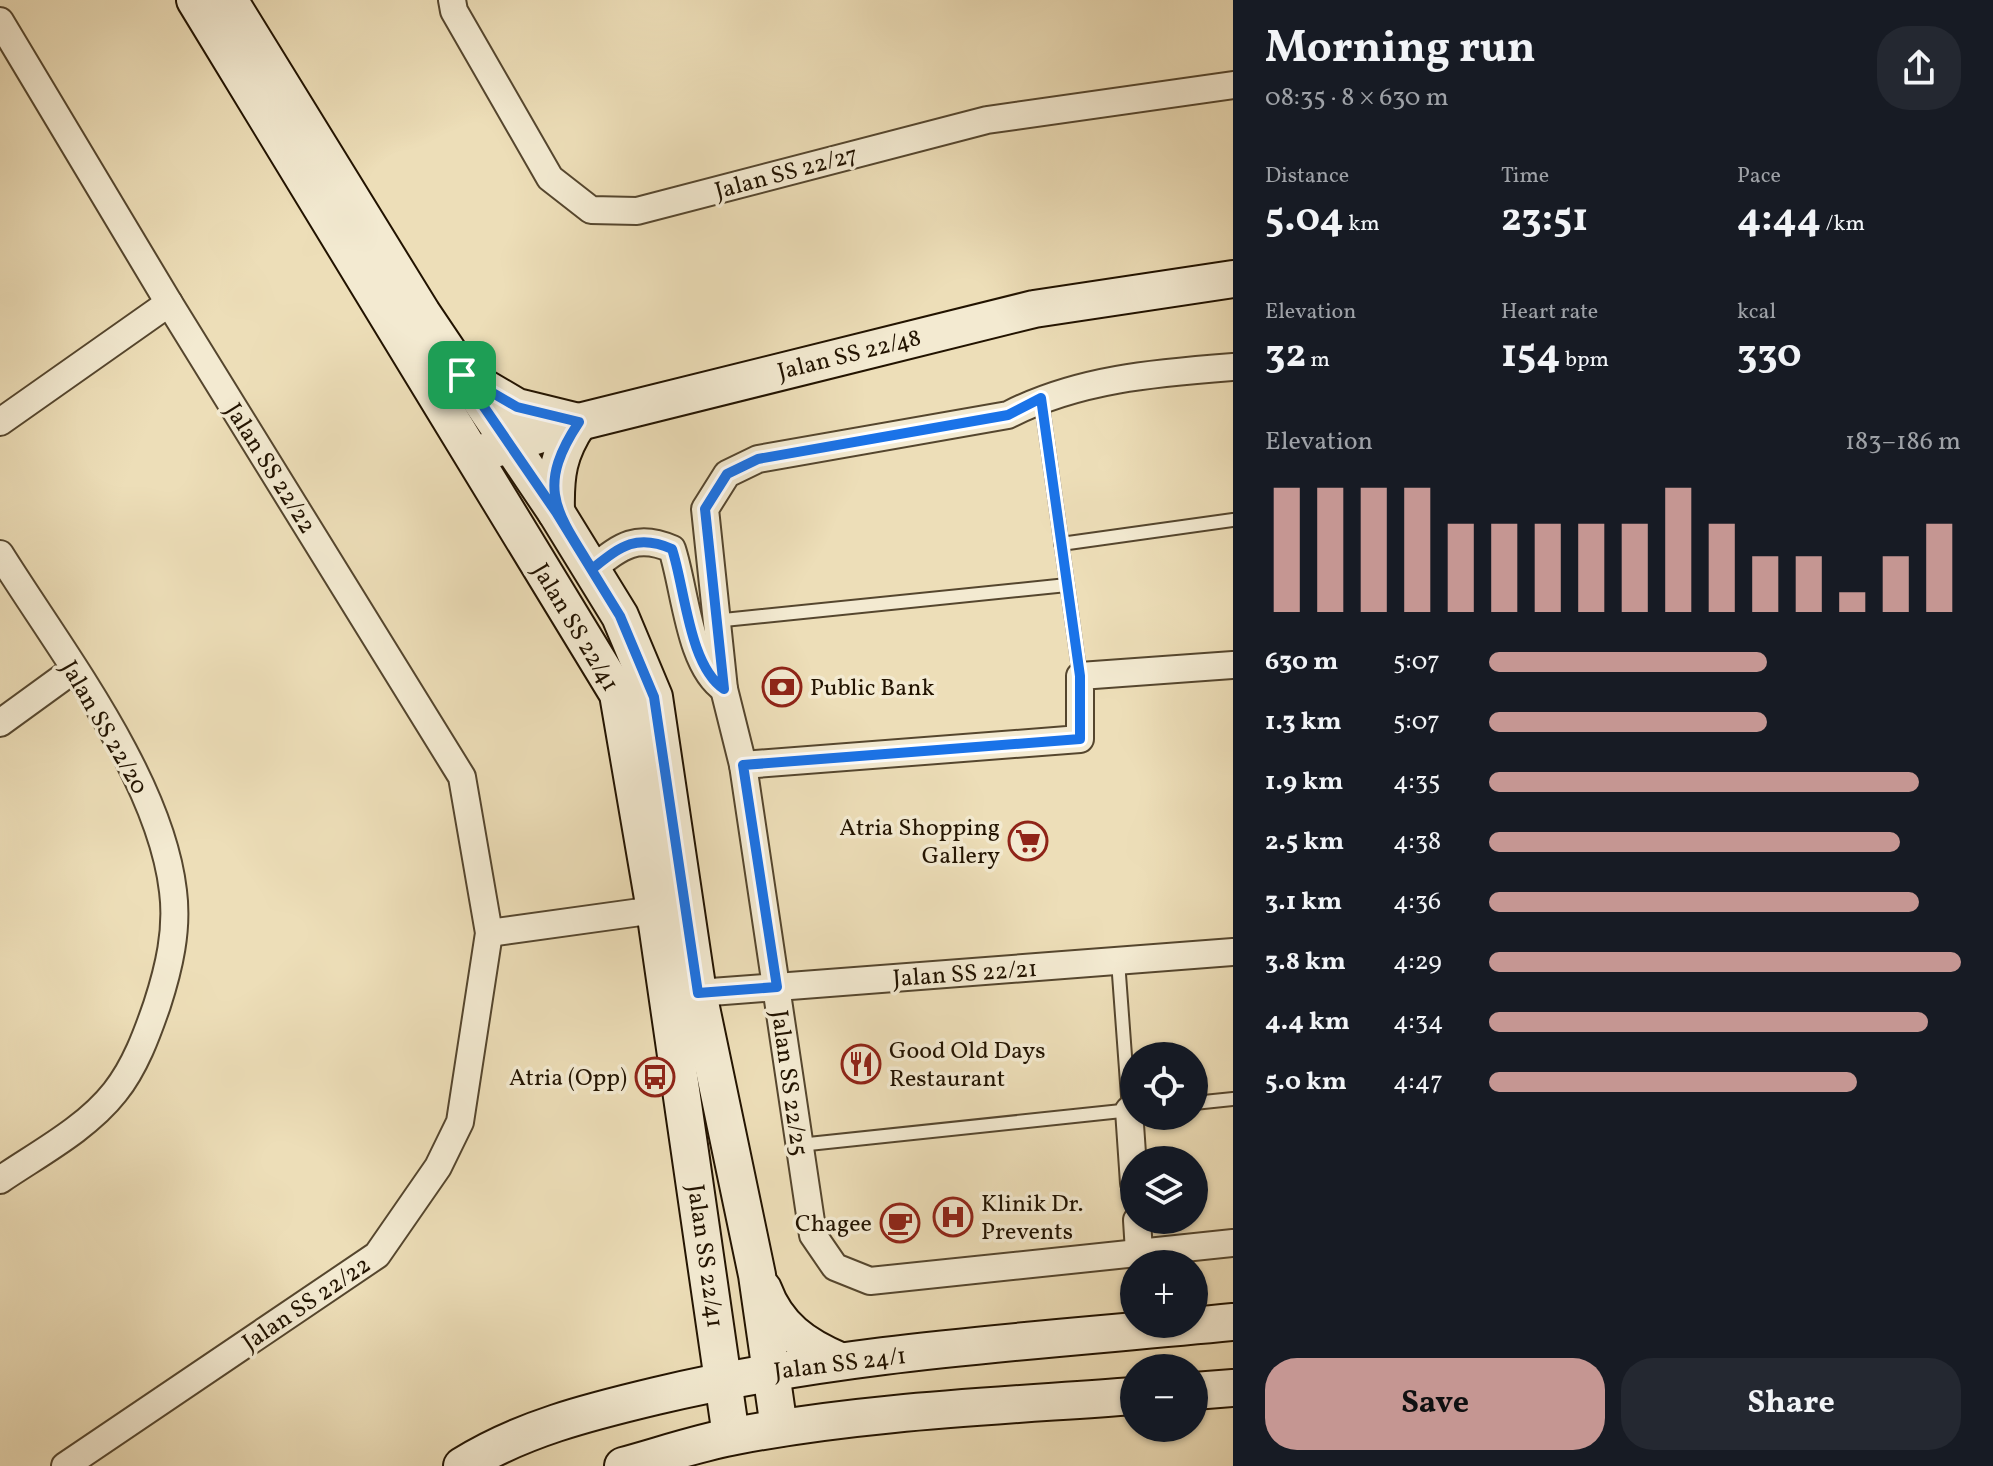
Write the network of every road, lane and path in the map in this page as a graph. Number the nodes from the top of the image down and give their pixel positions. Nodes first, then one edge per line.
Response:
1 (195, 0) edge
2 (229, 0) edge
3 (452, 0) edge
4 (0, 21) edge
5 (1233, 85) edge
6 (1233, 279) edge
7 (169, 303) junction
8 (1233, 367) edge
9 (462, 375) junction
10 (1041, 398) junction
11 (0, 422) edge
12 (579, 422) junction
13 (509, 444) junction
14 (471, 456) junction
15 (556, 512) junction
16 (1233, 520) edge
17 (1061, 544) junction
18 (0, 554) edge
19 (592, 569) junction
20 (1067, 585) junction
21 (714, 621) junction
22 (1233, 665) edge
23 (73, 670) junction
24 (1080, 676) junction
25 (724, 689) junction
26 (0, 723) edge
27 (743, 765) junction
28 (655, 910) junction
29 (489, 933) junction
30 (1233, 952) edge
31 (1118, 961) junction
32 (777, 987) junction
33 (698, 993) junction
34 (1125, 1042) edge
35 (1233, 1099) edge
36 (1208, 1102) edge
37 (1120, 1111) edge
38 (798, 1145) junction
39 (0, 1180) edge
40 (1233, 1243) edge
41 (1160, 1250) edge
42 (1120, 1254) edge
43 (757, 1275) junction
44 (1233, 1322) edge
45 (840, 1361) junction
46 (769, 1370) junction
47 (724, 1381) junction
48 (1233, 1388) edge
49 (1208, 1390) edge
50 (1120, 1397) edge
51 (779, 1428) junction
52 (731, 1436) junction
53 (65, 1466) edge
54 (462, 1466) edge
55 (623, 1466) edge

1 - 14 street, Jalan SS 22/41
2 - 9 street, Jalan SS 22/41
3 - 5 street, Jalan SS 22/27
4 - 7 street, Jalan SS 22/22
6 - 12 street, Jalan SS 22/48
7 - 11 street
7 - 29 street, Jalan SS 22/22
8 - 10 street, Jalan SS 22/25
9 - 12 street
9 - 13 street, Jalan SS 22/41
10 - 17 lane
10 - 21 street, Jalan SS 22/25
12 - 13 street, Jalan SS 22/48
12 - 15 street
13 - 14 street, Jalan SS 22/48
13 - 15 street, Jalan SS 22/41
14 - 28 street, Jalan SS 22/41
15 - 19 street, Jalan SS 22/41
16 - 17 lane
17 - 20 lane
18 - 23 street, Jalan SS 22/20
19 - 25 street
19 - 33 street, Jalan SS 22/41
20 - 21 lane
20 - 24 lane
21 - 25 street, Jalan SS 22/25
22 - 24 street
23 - 26 street
23 - 39 street, Jalan SS 22/20
24 - 27 street
25 - 27 street, Jalan SS 22/25
27 - 32 street, Jalan SS 22/25
28 - 29 street
28 - 47 street, Jalan SS 22/41
29 - 53 street, Jalan SS 22/22
30 - 31 street, Jalan SS 22/21
31 - 32 street, Jalan SS 22/21
31 - 34 lane
32 - 33 street, Jalan SS 22/21
32 - 38 street, Jalan SS 22/25
33 - 43 street, Jalan SS 22/41
35 - 36 lane
37 - 38 lane
38 - 42 street, Jalan SS 22/25
40 - 41 street
43 - 45 street
43 - 46 street, Jalan SS 22/41
44 - 45 street, Jalan SS 24/1
45 - 46 street, Jalan SS 24/1
46 - 47 street, Jalan SS 24/1
46 - 51 street, Jalan SS 22/41
47 - 52 street, Jalan SS 22/41
47 - 54 street, Jalan SS 24/1
48 - 49 street
50 - 51 street
51 - 52 street
52 - 55 street

